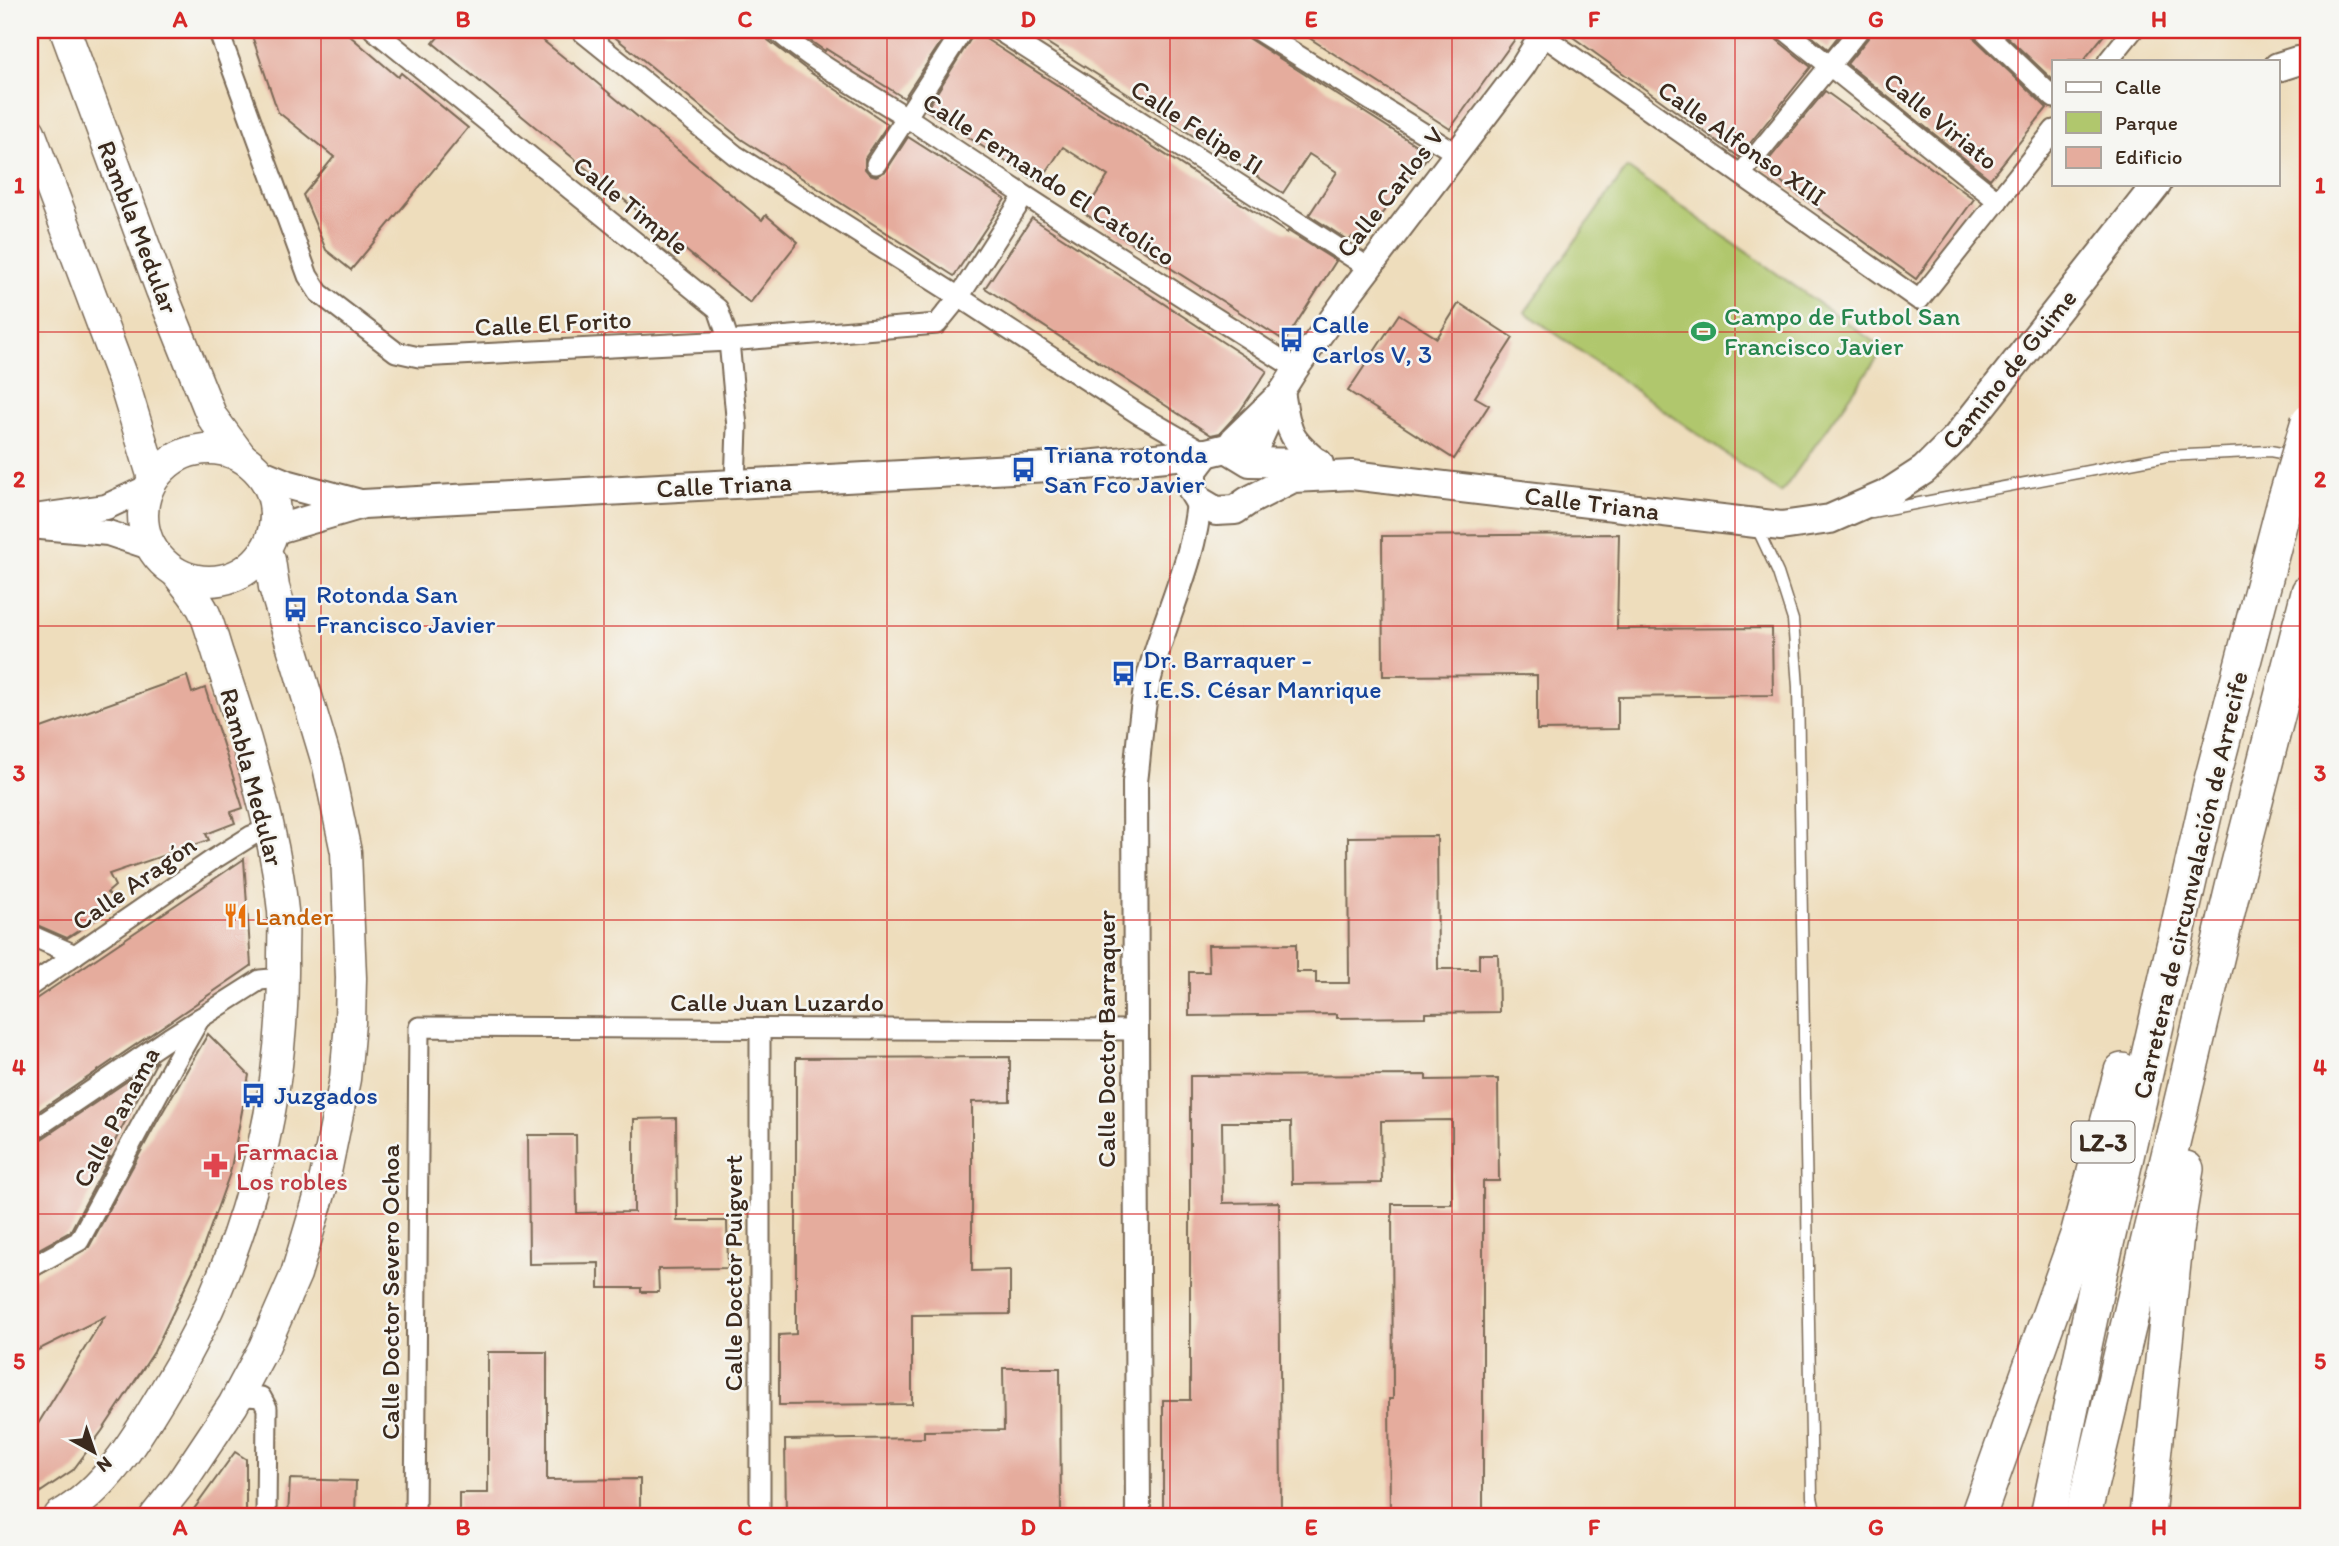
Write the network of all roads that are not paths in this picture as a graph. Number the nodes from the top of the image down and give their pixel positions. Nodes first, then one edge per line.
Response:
1 (65, 30) edge
2 (218, 30) edge
3 (374, 30) edge
4 (580, 30) edge
5 (776, 30) edge
6 (963, 30) edge
7 (998, 30) edge
8 (1257, 30) edge
9 (1784, 30) edge
10 (1859, 30) edge
11 (1983, 30) edge
12 (2133, 30) edge
13 (1541, 31) edge
14 (2109, 60) edge
15 (2309, 61) edge
16 (1830, 65) junction
17 (2280, 66) edge
18 (2052, 96) edge
19 (906, 117) junction
20 (30, 132) edge
21 (2052, 133) edge
22 (1457, 154) junction
23 (876, 164) dead end
24 (1741, 174) junction
25 (2155, 186) edge
26 (1024, 197) junction
27 (1998, 201) junction
28 (1368, 268) junction
29 (959, 297) junction
30 (729, 341) junction
31 (1296, 369) junction
32 (1282, 391) junction
33 (2309, 421) edge
34 (1228, 455) junction
35 (2309, 459) edge
36 (1321, 464) junction
37 (252, 465) junction
38 (1086, 465) junction
39 (1352, 475) junction
40 (150, 483) junction
41 (735, 484) junction
42 (1196, 496) junction
43 (363, 504) junction
44 (1241, 505) junction
45 (30, 518) edge
46 (1830, 519) junction
47 (1754, 523) junction
48 (30, 526) edge
49 (269, 541) junction
50 (150, 547) junction
51 (1186, 568) junction
52 (178, 575) junction
53 (2309, 592) edge
54 (2211, 784) junction
55 (271, 828) junction
56 (2235, 879) junction
57 (30, 935) edge
58 (75, 956) junction
59 (284, 981) junction
60 (30, 986) edge
61 (201, 1018) junction
62 (419, 1027) joint
63 (760, 1029) junction
64 (1135, 1030) junction
65 (30, 1132) edge
66 (30, 1268) edge
67 (233, 1405) junction
68 (59, 1516) edge
69 (155, 1516) edge
70 (266, 1516) edge
71 (415, 1516) edge
72 (760, 1516) edge
73 (1138, 1516) edge
74 (1816, 1516) edge
75 (1978, 1516) edge
76 (2048, 1516) edge
77 (2082, 1516) edge
78 (2147, 1516) edge

1 - 37 main road, Rambla Medular
2 - 30 street, Calle El Forito
3 - 30 street, Calle Timple
4 - 29 street
5 - 19 street, Calle Fernando El Catolico
6 - 19 street
7 - 28 street, Calle Felipe II
8 - 22 street
9 - 16 street, Calle Viriato
10 - 16 street
11 - 18 street
12 - 14 street
13 - 22 street, Calle Carlos V
13 - 24 street, Calle Alfonso XIII
15 - 17 main road
16 - 24 street
16 - 27 street, Calle Viriato
19 - 23 street
19 - 26 street, Calle Fernando El Catolico
20 - 40 main road
21 - 27 street
22 - 28 street, Calle Carlos V
24 - 27 street, Calle Alfonso XIII
25 - 46 main road, Camino de Guime
26 - 29 street, Calle El Forito
26 - 31 street, Calle Fernando El Catolico
28 - 31 street, Calle Carlos V
29 - 30 street, Calle El Forito
29 - 34 street
30 - 41 street, Calle Timple
31 - 32 street, Calle Carlos V
32 - 34 street, Calle Carlos V
32 - 36 street
33 - 54 highway, Carretera de circunvalación de Arrecife / LZ-3, bridge
34 - 36 main road, Calle Triana
34 - 38 main road, Calle Triana
34 - 42 main road
34 - 44 main road
35 - 46 lane
36 - 39 main road, Calle Triana
37 - 40 main road
37 - 43 main road, Calle Triana
37 - 49 main road
38 - 41 main road, Calle Triana
38 - 42 main road, Calle Triana
39 - 44 main road
39 - 47 main road, Calle Triana
40 - 45 street
40 - 50 main road
41 - 43 main road, Calle Triana
42 - 44 main road
42 - 51 street, Calle Doctor Barraquer
43 - 49 main road, Calle Triana
44 - 51 street, Calle Doctor Barraquer
46 - 47 main road, Calle Triana
47 - 74 lane
48 - 50 street
49 - 52 main road
49 - 67 main road
50 - 52 main road
51 - 64 street, Calle Doctor Barraquer
52 - 55 main road, Rambla Medular
53 - 56 highway, Carretera de circunvalación de Arrecife / LZ-3
54 - 75 highway, LZ-3
54 - 76 highway, Carretera de circunvalación de Arrecife / LZ-3
55 - 58 street, Calle Aragón
55 - 59 main road, Rambla Medular
56 - 77 highway, Carretera de circunvalación de Arrecife / LZ-3
56 - 78 highway, LZ-3
57 - 58 street
58 - 60 street, Calle Aragón
59 - 61 street
59 - 68 main road, Rambla Medular
61 - 65 street
61 - 66 street, Calle Panama
62 - 63 street, Calle Juan Luzardo
62 - 71 street, Calle Doctor Severo Ochoa
63 - 64 street, Calle Juan Luzardo
63 - 72 street, Calle Doctor Puigvert
64 - 73 street, Calle Doctor Barraquer
67 - 69 main road
67 - 70 street

